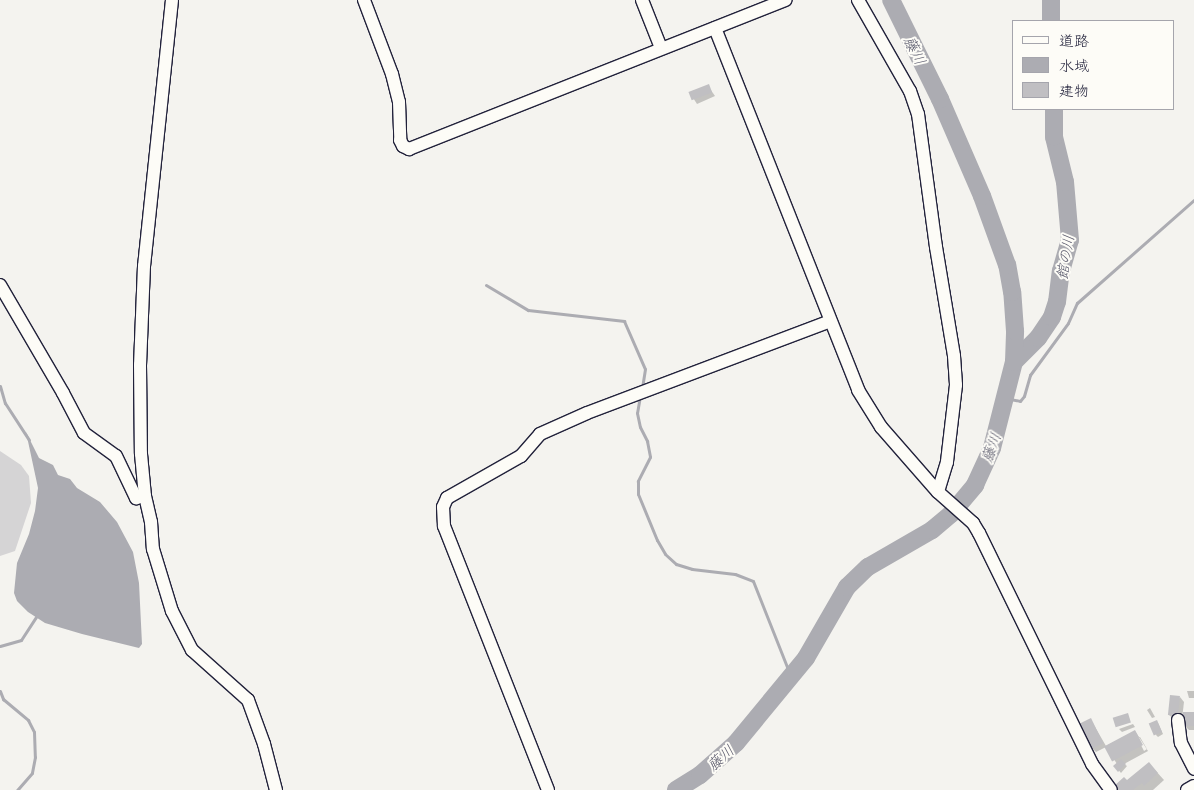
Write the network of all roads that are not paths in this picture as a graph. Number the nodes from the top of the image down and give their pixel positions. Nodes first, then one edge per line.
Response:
1 (172, 0) edge
2 (364, 0) edge
3 (642, 0) edge
4 (786, 0) edge
5 (858, 0) edge
6 (715, 28) junction
7 (661, 48) junction
8 (0, 285) edge
9 (830, 321) junction
10 (145, 496) junction
11 (943, 496) junction
12 (1178, 720) dead end
13 (1194, 769) edge
14 (1194, 786) edge
15 (276, 790) edge
16 (548, 790) edge
17 (1111, 790) edge
18 (1187, 790) edge

1 - 10 street
2 - 7 street
3 - 7 street
4 - 6 street
5 - 11 street
6 - 7 street
6 - 9 street
8 - 10 street
9 - 11 street
9 - 16 street
10 - 15 street
11 - 17 street
12 - 13 street
14 - 18 street

